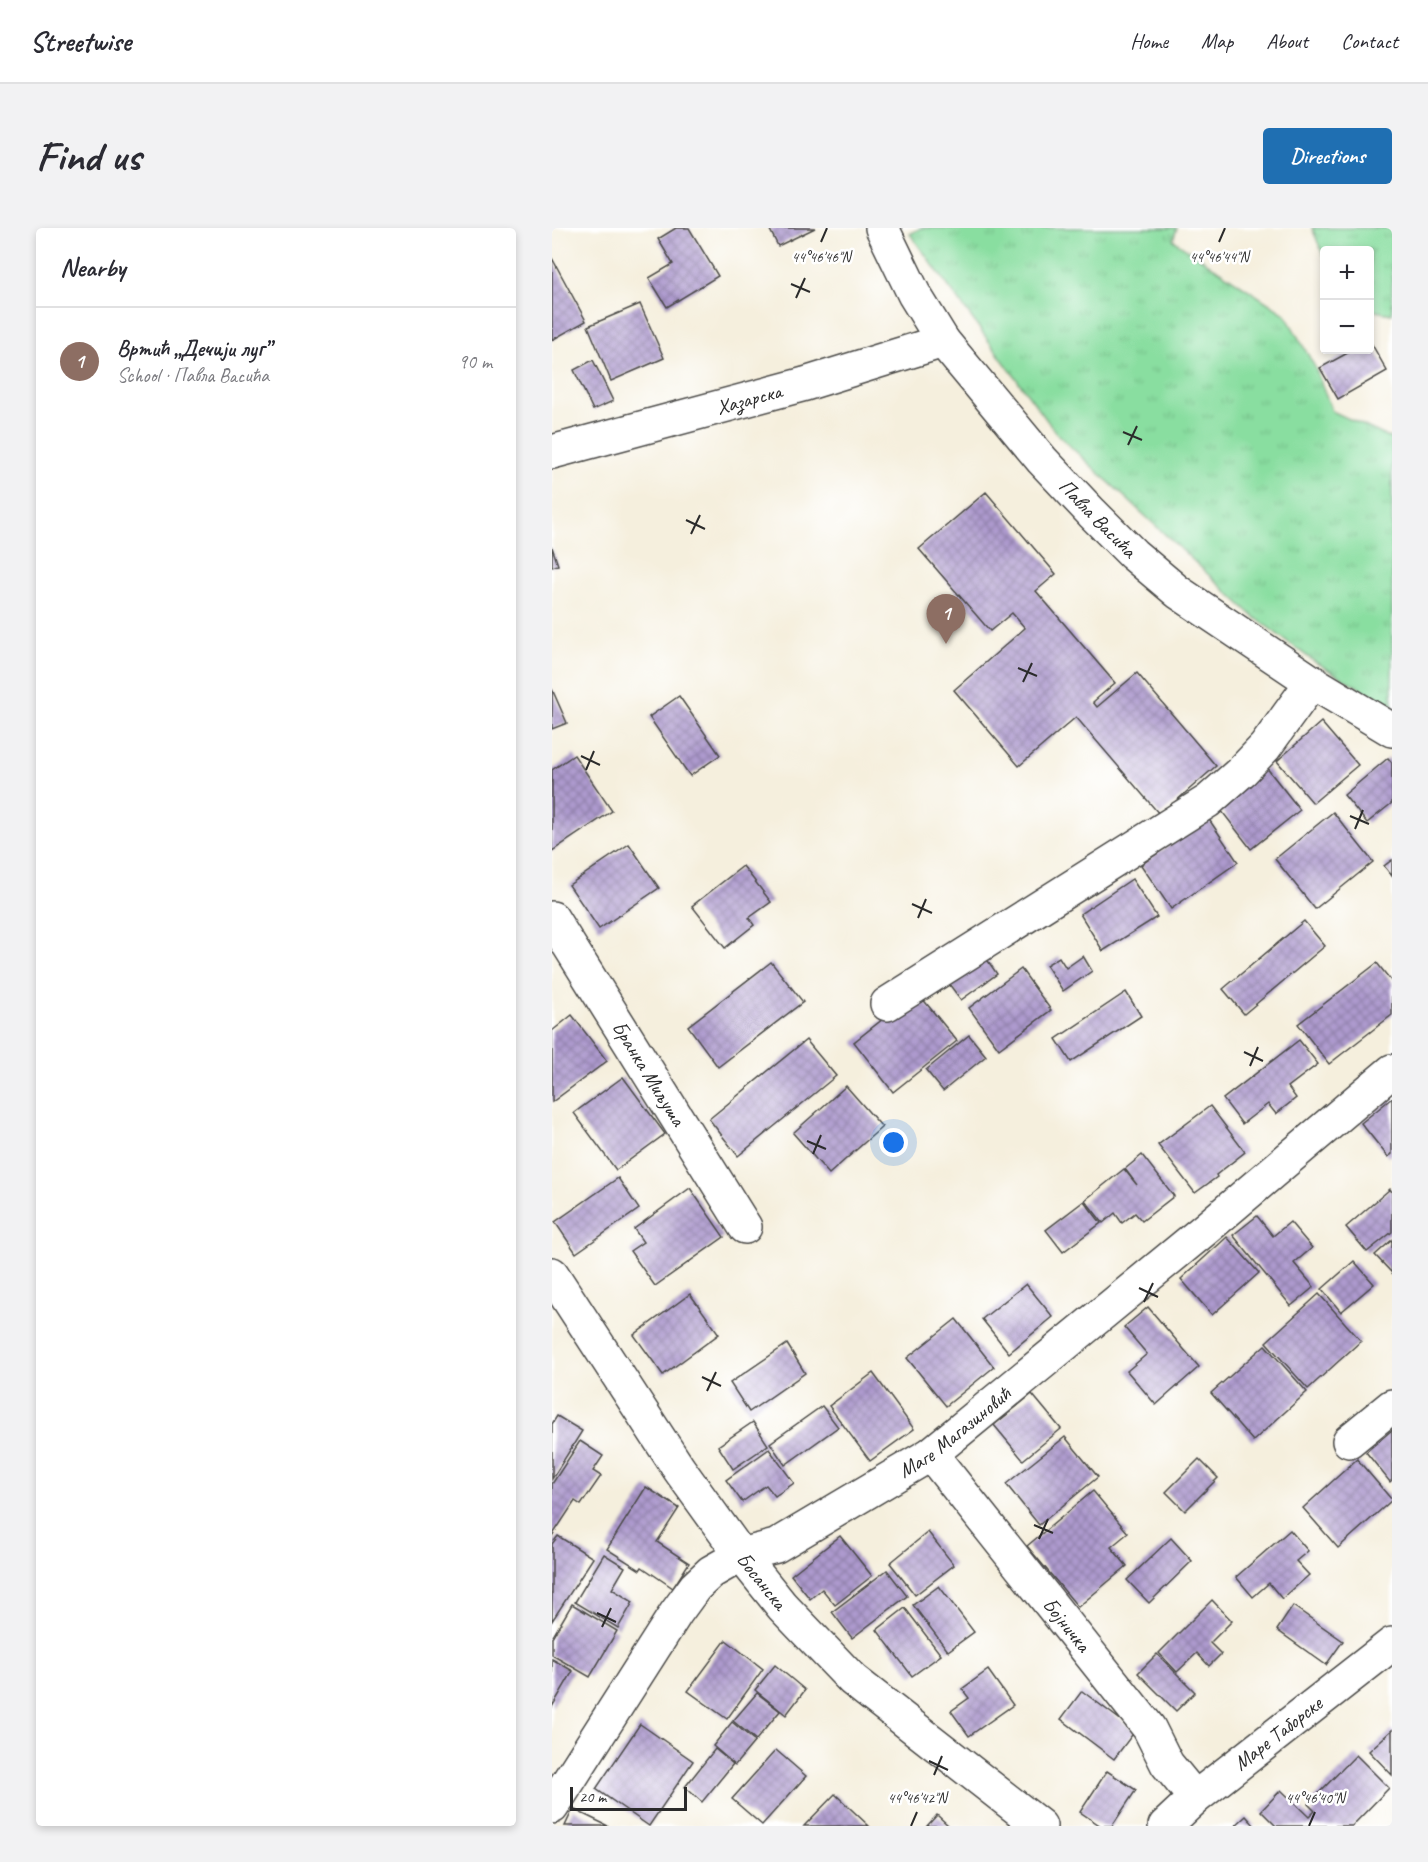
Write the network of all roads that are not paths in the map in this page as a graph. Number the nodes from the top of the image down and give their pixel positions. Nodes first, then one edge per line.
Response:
1 (882, 228) edge
2 (943, 341) junction
3 (552, 452) edge
4 (1312, 682) junction
5 (1392, 730) edge
6 (552, 918) edge
7 (887, 1004) dead end
8 (1392, 1071) edge
9 (745, 1227) dead end
10 (554, 1281) edge
11 (1392, 1406) edge
12 (1349, 1441) dead end
13 (931, 1454) junction
14 (741, 1555) junction
15 (1392, 1644) edge
16 (1195, 1798) junction
17 (552, 1807) edge
18 (1040, 1826) edge
19 (1164, 1826) edge

1 - 2 street, Павла Васића
2 - 3 street, Хазарска
2 - 4 street, Павла Васића
4 - 5 street, Павла Васића
4 - 7 street
6 - 9 street, Бранка Миљуша
8 - 13 street, Маге Магазиновић
10 - 14 street, Босанска
11 - 12 street
13 - 14 street, Маге Магазиновић
13 - 16 street, Бојничка
14 - 17 street, Маге Магазиновић
14 - 18 street, Босанска
15 - 16 street, Маре Таборске
16 - 19 street, Маре Таборске

